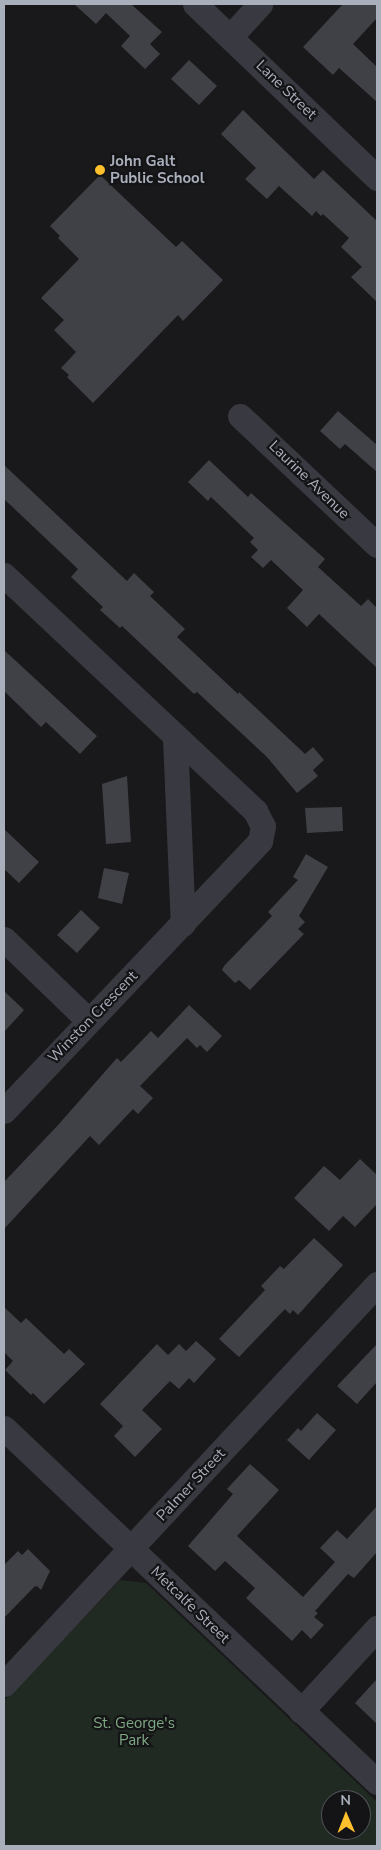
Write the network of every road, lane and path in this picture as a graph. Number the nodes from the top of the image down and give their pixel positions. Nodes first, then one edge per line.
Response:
1 (195, 4) edge
2 (260, 4) edge
3 (230, 37) junction
4 (377, 178) edge
5 (240, 416) dead end
6 (377, 545) edge
7 (4, 575) edge
8 (175, 737) junction
9 (183, 924) junction
10 (4, 939) edge
11 (88, 1020) junction
12 (4, 1111) edge
13 (377, 1284) edge
14 (4, 1428) edge
15 (132, 1549) junction
16 (377, 1628) edge
17 (4, 1684) edge
18 (301, 1711) junction
19 (377, 1782) edge

1 - 3 street, Lane Street
2 - 3 street
3 - 4 street, Lane Street
5 - 6 street, Laurine Avenue
7 - 8 street, Winston Crescent
8 - 9 street
8 - 9 street, Winston Crescent
9 - 11 street, Winston Crescent
10 - 11 street
11 - 12 street, Winston Crescent
13 - 15 street, Palmer Street
14 - 15 street, Metcalfe Street
15 - 17 street, Palmer Street
15 - 18 street, Metcalfe Street
16 - 18 street
18 - 19 street, Metcalfe Street

